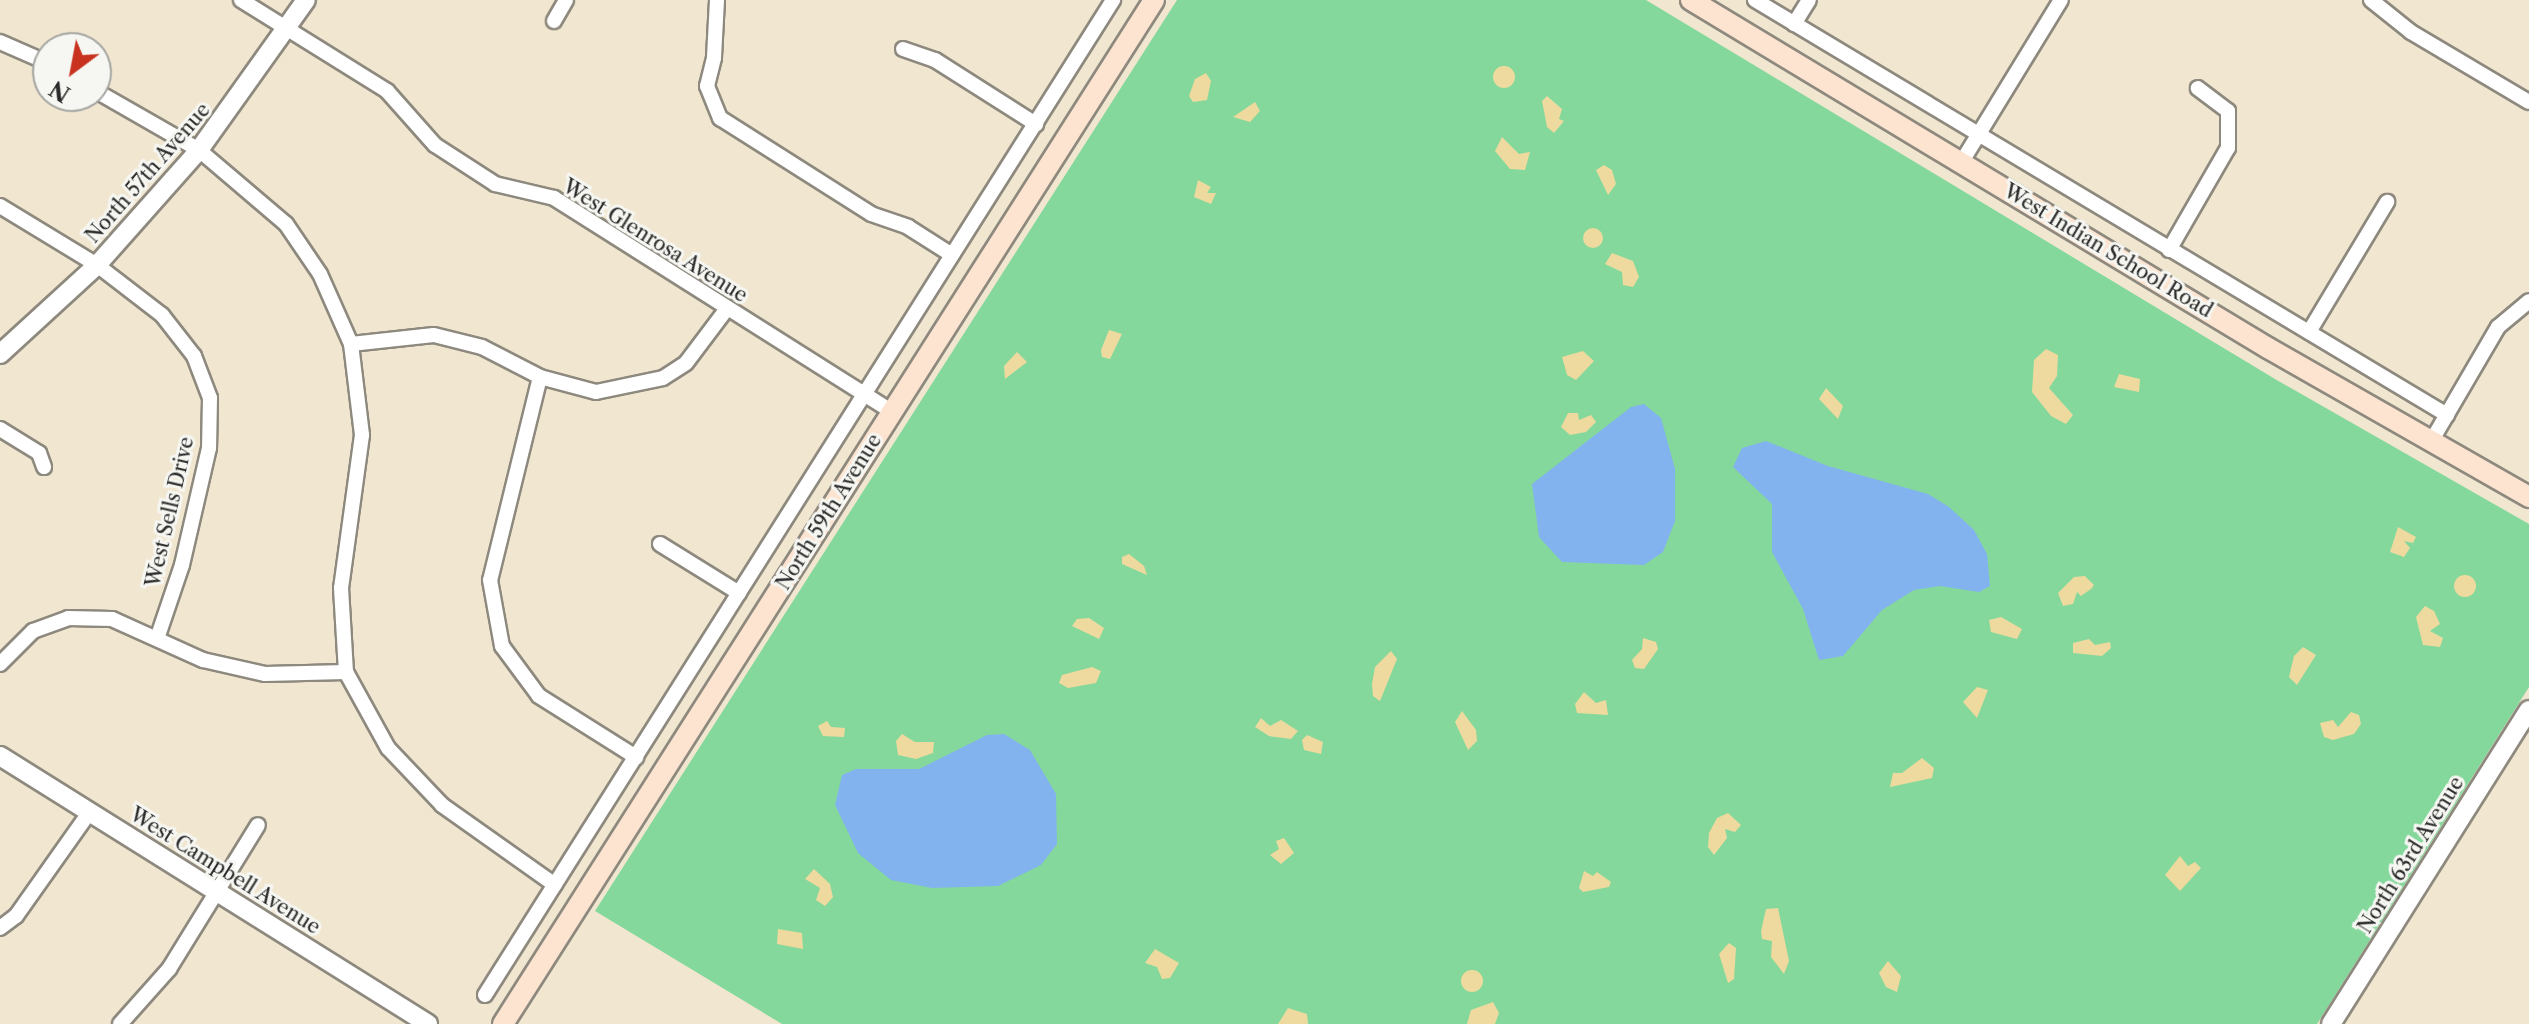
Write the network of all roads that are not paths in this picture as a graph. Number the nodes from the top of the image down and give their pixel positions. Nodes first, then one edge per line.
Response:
1 (241, 0) edge
2 (306, 0) edge
3 (566, 0) edge
4 (717, 0) edge
5 (1113, 0) edge
6 (1691, 0) edge
7 (1755, 0) edge
8 (1809, 0) edge
9 (2061, 0) edge
10 (2371, 0) edge
11 (1146, 3) edge
12 (554, 21) dead end
13 (1794, 24) junction
14 (289, 30) junction
15 (0, 42) edge
16 (903, 49) dead end
17 (32, 56) edge
18 (2198, 88) dead end
19 (112, 100) edge
20 (2529, 102) edge
21 (1036, 124) junction
22 (1979, 134) junction
23 (199, 150) junction
24 (1961, 163) junction
25 (2387, 202) dead end
26 (0, 206) edge
27 (2169, 250) junction
28 (952, 255) junction
29 (97, 265) junction
30 (2529, 301) edge
31 (726, 310) junction
32 (2309, 332) junction
33 (351, 344) junction
34 (0, 354) edge
35 (540, 377) junction
36 (865, 395) junction
37 (893, 412) junction
38 (2447, 415) junction
39 (0, 429) edge
40 (2432, 440) junction
41 (44, 467) dead end
42 (2529, 497) edge
43 (660, 544) dead end
44 (739, 593) junction
45 (158, 636) junction
46 (0, 664) edge
47 (346, 672) junction
48 (2529, 710) edge
49 (0, 756) edge
50 (636, 757) junction
51 (89, 813) junction
52 (258, 825) dead end
53 (555, 885) junction
54 (217, 891) junction
55 (0, 928) edge
56 (485, 995) dead end
57 (120, 1024) edge
58 (428, 1024) edge
59 (503, 1024) edge
60 (2331, 1024) edge

1 - 14 street, West Glenrosa Avenue
2 - 14 street, North 57th Avenue
3 - 12 street
4 - 28 street
5 - 21 street, North 59th Avenue
6 - 24 main road, West Indian School Road
7 - 13 street, West Indian School Road
8 - 13 street
9 - 22 street
10 - 20 street
11 - 37 main road, North 59th Avenue
13 - 22 street, West Indian School Road
14 - 23 street, North 57th Avenue
14 - 31 street, West Glenrosa Avenue
15 - 17 street
16 - 21 street
18 - 27 street
19 - 23 street
21 - 28 street, North 59th Avenue
22 - 24 street
22 - 27 street, West Indian School Road
23 - 29 street, North 57th Avenue
23 - 33 street
24 - 40 main road, West Indian School Road
25 - 32 street
26 - 29 street, West Sells Drive
27 - 32 street, West Indian School Road
28 - 36 street, North 59th Avenue
29 - 34 street, North 57th Avenue
29 - 45 street, West Sells Drive
30 - 38 street
31 - 35 street
31 - 36 street, West Glenrosa Avenue
32 - 38 street, West Indian School Road
33 - 35 street
33 - 47 street
35 - 50 street
36 - 37 street, West Glenrosa Avenue
36 - 44 street, North 59th Avenue
37 - 59 main road, North 59th Avenue
38 - 40 street
39 - 41 street
40 - 42 main road, West Indian School Road
43 - 44 street
44 - 50 street, North 59th Avenue
45 - 46 street
45 - 47 street
47 - 53 street
48 - 60 street, North 63rd Avenue
49 - 51 street, West Campbell Avenue
50 - 53 street, North 59th Avenue
51 - 54 street, West Campbell Avenue
51 - 55 street
52 - 54 street
53 - 56 street, North 59th Avenue
54 - 57 street
54 - 58 street, West Campbell Avenue

